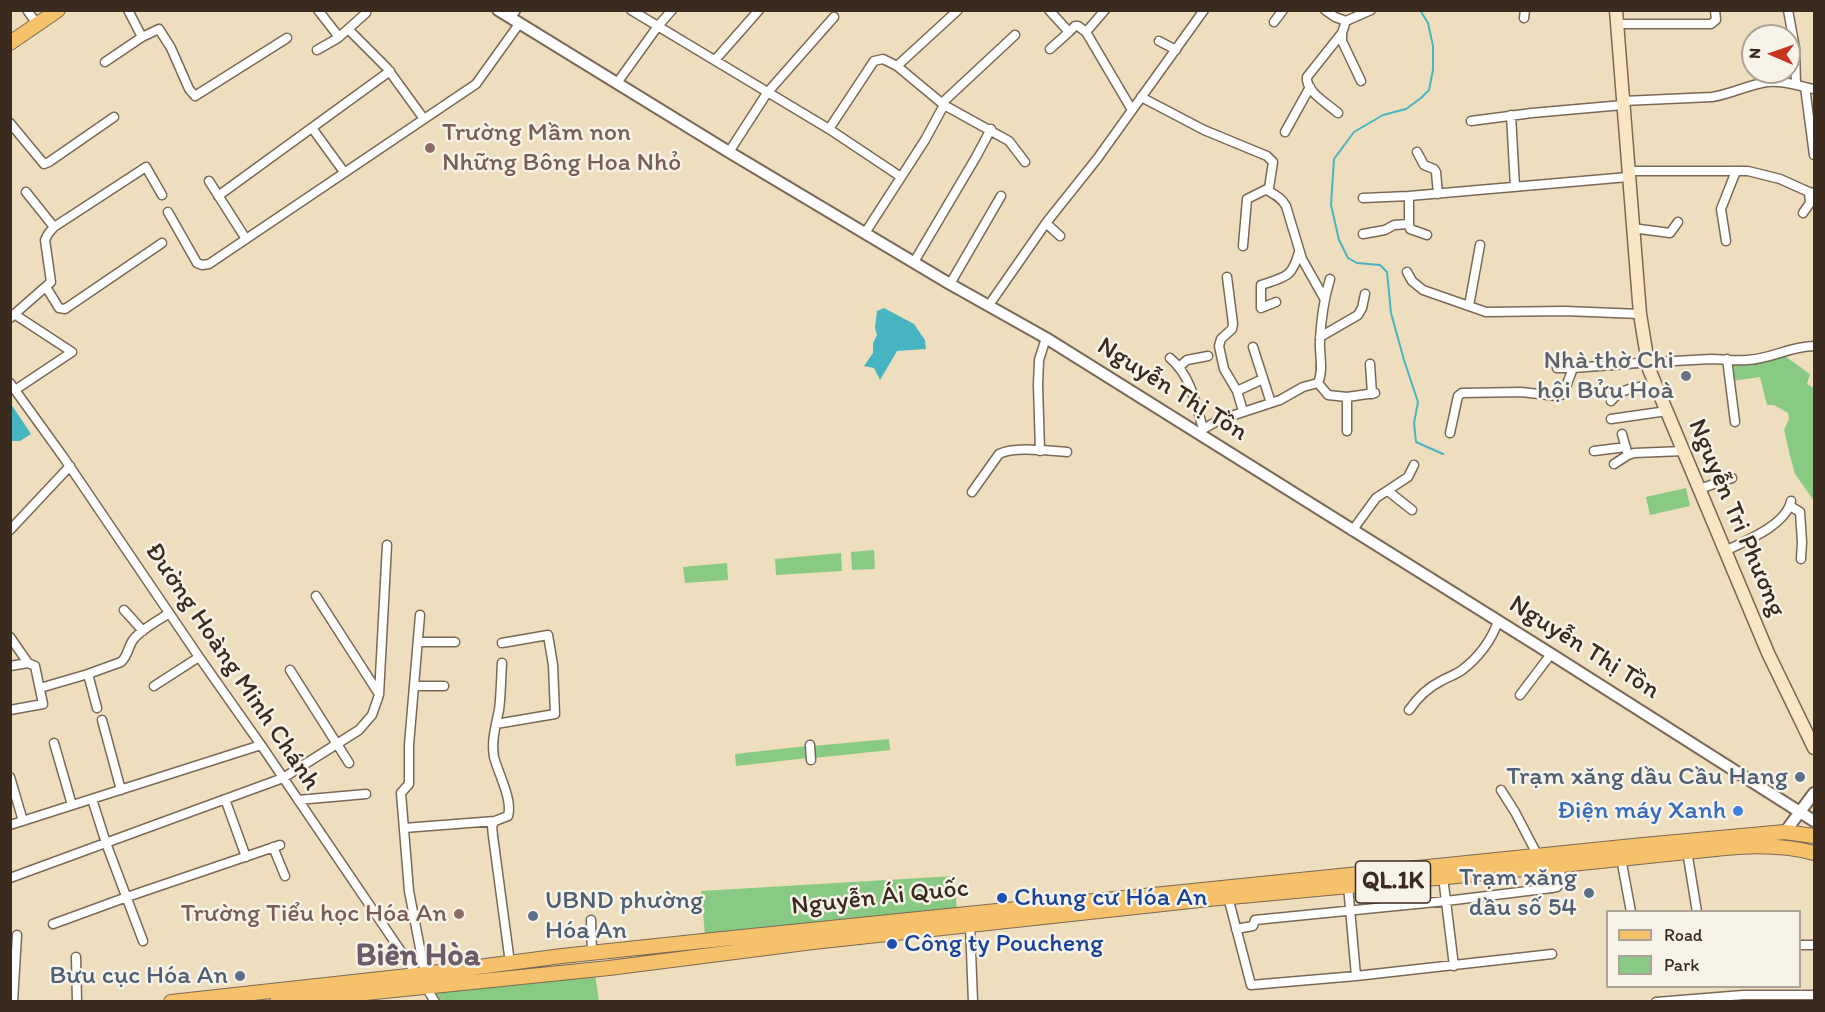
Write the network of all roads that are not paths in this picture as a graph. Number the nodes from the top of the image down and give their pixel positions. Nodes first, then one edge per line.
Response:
1 (27, 10) edge
2 (58, 10) edge
3 (128, 10) edge
4 (318, 10) edge
5 (498, 10) edge
6 (631, 10) edge
7 (672, 10) edge
8 (759, 10) edge
9 (958, 10) edge
10 (1049, 10) edge
11 (1105, 10) edge
12 (1204, 10) edge
13 (1282, 10) edge
14 (1325, 10) edge
15 (1371, 10) edge
16 (1616, 10) edge
17 (1715, 10) edge
18 (1788, 10) edge
19 (366, 13) dead end
20 (834, 17) dead end
21 (515, 18) edge
22 (1346, 21) junction
23 (1274, 22) dead end
24 (37, 24) junction
25 (1617, 24) junction
26 (658, 26) junction
27 (348, 29) junction
28 (1069, 32) junction
29 (1086, 32) junction
30 (1342, 33) junction
31 (1015, 35) dead end
32 (142, 37) junction
33 (339, 37) junction
34 (287, 38) dead end
35 (1159, 41) dead end
36 (10, 43) edge
37 (1050, 49) dead end
38 (317, 50) dead end
39 (1176, 50) junction
40 (715, 60) junction
41 (105, 62) dead end
42 (897, 66) junction
43 (390, 71) junction
44 (1361, 81) dead end
45 (617, 83) junction
46 (1310, 87) junction
47 (1805, 87) edge
48 (767, 93) junction
49 (1141, 97) junction
50 (1623, 103) junction
51 (943, 104) junction
52 (1132, 110) junction
53 (1338, 113) dead end
54 (1511, 115) junction
55 (114, 117) dead end
56 (424, 119) junction
57 (1471, 121) dead end
58 (10, 123) edge
59 (312, 128) junction
60 (829, 129) junction
61 (991, 129) junction
62 (1285, 132) dead end
63 (729, 152) junction
64 (1417, 152) dead end
65 (1815, 155) edge
66 (1025, 162) dead end
67 (1736, 171) junction
68 (344, 172) junction
69 (1629, 174) junction
70 (901, 177) junction
71 (209, 181) dead end
72 (1515, 187) junction
73 (1267, 190) junction
74 (26, 192) dead end
75 (1812, 193) edge
76 (1438, 194) junction
77 (162, 195) dead end
78 (218, 196) junction
79 (1001, 196) dead end
80 (1409, 196) junction
81 (1362, 198) dead end
82 (168, 212) dead end
83 (1803, 213) dead end
84 (1678, 222) dead end
85 (1046, 223) junction
86 (1409, 224) junction
87 (54, 227) junction
88 (1632, 228) junction
89 (865, 233) junction
90 (1363, 234) dead end
91 (1427, 235) dead end
92 (1060, 236) dead end
93 (246, 239) junction
94 (1726, 241) dead end
95 (162, 243) dead end
96 (1480, 245) dead end
97 (1243, 246) dead end
98 (1300, 251) junction
99 (914, 262) junction
100 (1407, 272) dead end
101 (1227, 278) dead end
102 (1330, 279) dead end
103 (950, 284) junction
104 (46, 287) junction
105 (1365, 294) dead end
106 (1324, 298) junction
107 (1276, 302) dead end
108 (989, 305) junction
109 (1469, 306) junction
110 (1640, 314) junction
111 (12, 316) edge
112 (1320, 337) junction
113 (1046, 338) junction
114 (1815, 346) edge
115 (1253, 347) dead end
116 (1208, 356) dead end
117 (1170, 358) dead end
118 (1727, 359) junction
119 (1647, 362) junction
120 (1370, 364) dead end
121 (1179, 367) junction
122 (1557, 368) dead end
123 (1573, 368) junction
124 (1263, 379) junction
125 (1318, 382) junction
126 (1656, 385) junction
127 (13, 387) edge
128 (1237, 391) junction
129 (1347, 397) junction
130 (1611, 401) dead end
131 (1271, 403) junction
132 (1243, 411) junction
133 (1667, 411) junction
134 (1611, 419) dead end
135 (1735, 422) dead end
136 (1201, 431) junction
137 (1347, 431) dead end
138 (1450, 433) dead end
139 (1622, 434) dead end
140 (1040, 451) junction
141 (1594, 451) dead end
142 (1627, 451) junction
143 (1683, 451) junction
144 (1067, 452) dead end
145 (1614, 464) dead end
146 (1414, 465) dead end
147 (70, 466) junction
148 (1732, 478) dead end
149 (1699, 489) junction
150 (1388, 491) junction
151 (972, 492) dead end
152 (1412, 510) dead end
153 (10, 530) edge
154 (1353, 531) junction
155 (387, 545) dead end
156 (1725, 551) junction
157 (1801, 559) dead end
158 (316, 596) dead end
159 (124, 610) dead end
160 (169, 613) junction
161 (420, 615) dead end
162 (1498, 621) junction
163 (143, 631) junction
164 (10, 637) edge
165 (418, 642) junction
166 (455, 642) dead end
167 (502, 643) dead end
168 (1551, 654) junction
169 (199, 657) junction
170 (28, 663) junction
171 (502, 663) dead end
172 (10, 666) edge
173 (290, 670) dead end
174 (88, 674) junction
175 (154, 686) dead end
176 (415, 686) junction
177 (444, 686) dead end
178 (40, 688) junction
179 (379, 695) junction
180 (1521, 695) dead end
181 (97, 708) dead end
182 (10, 710) edge
183 (1409, 710) dead end
184 (102, 720) dead end
185 (496, 724) junction
186 (54, 743) dead end
187 (337, 744) junction
188 (261, 745) junction
189 (810, 745) dead end
190 (1815, 748) edge
191 (811, 760) dead end
192 (349, 764) dead end
193 (10, 777) edge
194 (283, 778) junction
195 (121, 790) junction
196 (1501, 790) dead end
197 (1815, 793) edge
198 (366, 794) dead end
199 (92, 799) junction
200 (225, 799) junction
201 (298, 800) junction
202 (72, 805) junction
203 (1801, 811) junction
204 (1815, 820) edge
205 (23, 821) junction
206 (495, 821) junction
207 (10, 825) edge
208 (404, 828) junction
209 (1785, 832) junction
210 (1815, 836) edge
211 (106, 843) junction
212 (1687, 851) junction
213 (1815, 853) edge
214 (1538, 855) junction
215 (246, 856) junction
216 (1581, 857) junction
217 (1622, 858) junction
218 (1560, 865) junction
219 (285, 876) dead end
220 (1443, 877) junction
221 (10, 878) edge
222 (1348, 886) junction
223 (127, 897) junction
224 (1228, 897) junction
225 (1446, 901) junction
226 (1631, 910) edge
227 (1697, 910) edge
228 (1350, 911) junction
229 (970, 919) junction
230 (591, 921) dead end
231 (53, 924) dead end
232 (1236, 929) junction
233 (17, 935) dead end
234 (143, 941) dead end
235 (592, 953) junction
236 (1552, 954) dead end
237 (76, 957) dead end
238 (510, 963) junction
239 (1454, 966) junction
240 (1356, 976) junction
241 (423, 979) junction
242 (1815, 994) edge
243 (1717, 999) edge
244 (13, 1002) edge
245 (77, 1002) edge
246 (171, 1002) edge
247 (277, 1002) edge
248 (435, 1002) edge
249 (973, 1002) edge
250 (1656, 1002) edge

1 - 24 street
2 - 24 main road
3 - 32 street
4 - 33 street
5 - 21 street, Nguyễn Thị Tồn
6 - 26 street
7 - 26 street
8 - 40 street
9 - 42 street
10 - 28 street
11 - 29 street
12 - 39 street
13 - 23 street
14 - 22 street
15 - 22 street
16 - 25 main road, Nguyễn Tri Phương
17 - 25 street
18 - 47 street
19 - 27 street
20 - 48 street
21 - 45 street, Nguyễn Thị Tồn
21 - 56 street
22 - 30 street
24 - 36 main road
25 - 50 main road, Nguyễn Tri Phương
26 - 40 street
26 - 45 street
27 - 33 street
27 - 43 street
28 - 29 street
28 - 37 street
29 - 52 street
30 - 44 street
30 - 46 street
31 - 51 street
32 - 34 street
32 - 41 street
33 - 38 street
35 - 39 street
39 - 49 street
40 - 48 street
42 - 51 street
42 - 60 street
43 - 56 street
43 - 59 street
45 - 63 street, Nguyễn Thị Tồn
46 - 53 street
46 - 62 street
47 - 50 street
47 - 65 street
48 - 60 street
48 - 63 street
49 - 52 street
49 - 73 street
50 - 54 street
50 - 69 main road, Nguyễn Tri Phương
51 - 61 street
51 - 70 street
52 - 85 street
54 - 57 street
54 - 72 street
55 - 58 street
56 - 68 street
59 - 68 street
59 - 78 street
60 - 70 street
61 - 66 street
61 - 99 street
63 - 89 street, Nguyễn Thị Tồn
64 - 76 street
67 - 69 street
67 - 75 street
67 - 94 street
68 - 93 street
69 - 72 street
69 - 88 main road, Nguyễn Tri Phương
70 - 89 street
71 - 78 street
72 - 76 street
73 - 97 street
73 - 98 street
74 - 87 street
75 - 83 street
76 - 80 street
77 - 87 street
78 - 93 street
79 - 103 street
80 - 81 street
80 - 86 street
82 - 93 street
84 - 88 street
85 - 92 street
85 - 108 street
86 - 90 street
86 - 91 street
87 - 104 street
88 - 110 main road, Nguyễn Tri Phương
89 - 99 street, Nguyễn Thị Tồn
95 - 104 street
96 - 109 street
98 - 106 street
98 - 107 street
99 - 103 street, Nguyễn Thị Tồn
100 - 109 street
101 - 128 street
102 - 106 street
103 - 108 street, Nguyễn Thị Tồn
104 - 111 street
105 - 112 street
106 - 112 street
108 - 113 street, Nguyễn Thị Tồn
109 - 110 street
110 - 119 main road, Nguyễn Tri Phương
111 - 127 street
112 - 125 street
113 - 136 street, Nguyễn Thị Tồn
113 - 140 street
114 - 118 street
115 - 124 street
116 - 121 street
117 - 121 street
118 - 119 street
118 - 135 street
119 - 123 street
119 - 126 main road, Nguyễn Tri Phương
120 - 129 street
121 - 136 street
122 - 123 street
123 - 138 street
124 - 128 street
124 - 131 street
125 - 129 street
125 - 131 street
126 - 130 street
126 - 133 main road, Nguyễn Tri Phương
127 - 147 street, Đường Hoàng Minh Chánh
128 - 132 street
129 - 137 street
131 - 132 street
132 - 136 street
133 - 134 street
133 - 143 main road, Nguyễn Tri Phương
136 - 154 street, Nguyễn Thị Tồn
139 - 142 street
140 - 144 street
140 - 151 street
141 - 142 street
142 - 143 street
142 - 145 street
143 - 149 main road, Nguyễn Tri Phương
146 - 150 street
147 - 153 street
147 - 160 street, Đường Hoàng Minh Chánh
148 - 149 street
149 - 156 main road, Nguyễn Tri Phương
150 - 152 street
150 - 154 street
154 - 162 street, Nguyễn Thị Tồn
155 - 179 street
156 - 157 street
156 - 190 main road, Nguyễn Tri Phương
158 - 179 street
159 - 163 street
160 - 163 street
160 - 169 street, Đường Hoàng Minh Chánh
161 - 165 street
162 - 168 street, Nguyễn Thị Tồn
162 - 183 street
163 - 174 street
164 - 170 street
165 - 166 street
165 - 176 street
167 - 185 street
168 - 180 street
168 - 203 street, Nguyễn Thị Tồn
169 - 175 street
169 - 188 street, Đường Hoàng Minh Chánh
170 - 172 street
170 - 178 street
171 - 185 street
173 - 187 street
174 - 178 street
174 - 181 street
176 - 177 street
176 - 208 street
178 - 182 street
179 - 187 street
184 - 195 street
185 - 206 street
186 - 202 street
187 - 192 street
187 - 194 street
188 - 194 street, Đường Hoàng Minh Chánh
188 - 195 street
189 - 191 street
193 - 205 street
194 - 200 street
194 - 201 street, Đường Hoàng Minh Chánh
195 - 199 street
196 - 214 street
197 - 203 street
198 - 201 street
199 - 202 street
199 - 211 street
200 - 211 street
200 - 215 street
201 - 241 street, Đường Hoàng Minh Chánh
202 - 205 street
203 - 204 street, Nguyễn Thị Tồn
203 - 209 street
205 - 207 street
206 - 208 street
206 - 238 street
208 - 241 street
209 - 210 main road, Nguyễn Ái Quốc / QL.1K
209 - 216 main road, Nguyễn Ái Quốc / QL.1K
211 - 221 street
211 - 223 street
212 - 213 main road, Nguyễn Ái Quốc / QL.1K
212 - 217 main road, Nguyễn Ái Quốc / QL.1K
212 - 227 street
214 - 216 main road, Nguyễn Ái Quốc / QL.1K
214 - 229 main road, Nguyễn Ái Quốc / QL.1K
215 - 219 street
215 - 223 street
216 - 217 main road, Nguyễn Ái Quốc / QL.1K
216 - 218 main road, Nguyễn Ái Quốc / QL.1K
217 - 226 street
218 - 220 main road, Nguyễn Ái Quốc / QL.1K
218 - 225 street
220 - 222 main road, Nguyễn Ái Quốc / QL.1K
220 - 225 street
222 - 224 main road, Nguyễn Ái Quốc / QL.1K
222 - 228 street
223 - 231 street
223 - 234 street
224 - 229 main road, Nguyễn Ái Quốc / QL.1K
224 - 232 street
225 - 228 street
225 - 239 street
228 - 232 street
228 - 240 street
229 - 235 main road, Nguyễn Ái Quốc / QL.1K
229 - 241 main road, QL.1K
229 - 249 street
230 - 235 street
232 - 240 street
233 - 244 street
235 - 238 main road, Nguyễn Ái Quốc / QL.1K
236 - 239 street
237 - 245 street
238 - 241 main road, Nguyễn Ái Quốc / QL.1K
239 - 240 street
241 - 246 main road, QL.1K
241 - 247 main road, QL.1K
241 - 248 street, Đường Hoàng Minh Chánh
242 - 243 street
243 - 250 street

